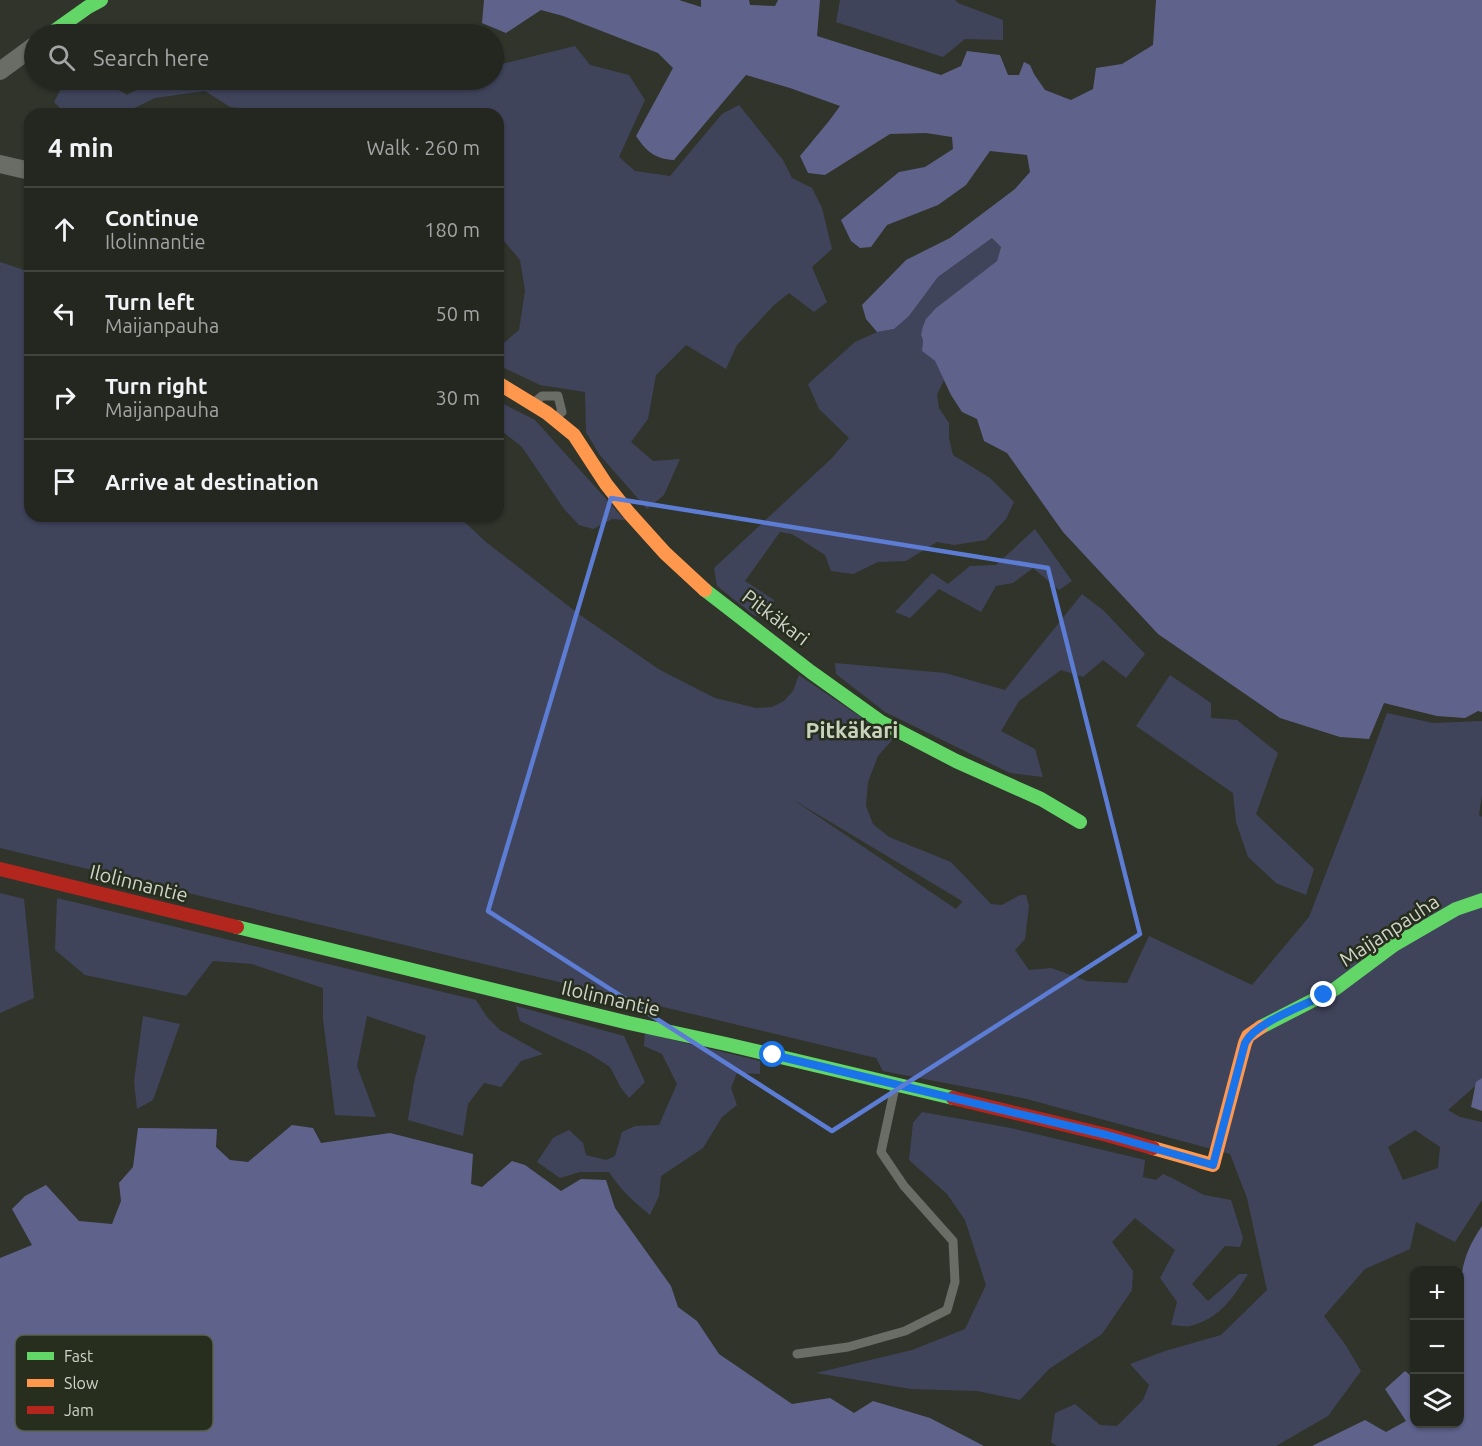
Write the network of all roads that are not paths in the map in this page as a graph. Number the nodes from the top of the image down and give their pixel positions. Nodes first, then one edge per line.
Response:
1 (101, 0) edge
2 (64, 24) edge
3 (24, 53) edge
4 (0, 71) edge
5 (0, 164) edge
6 (24, 170) edge
7 (504, 386) edge
8 (534, 404) junction
9 (554, 419) junction
10 (1080, 822) dead end
11 (0, 869) edge
12 (1482, 900) edge
13 (895, 1085) junction
14 (1213, 1165) joint
15 (797, 1354) dead end

1 - 2 street
3 - 4 street
5 - 6 street
7 - 8 street, Pitkäkari
8 - 9 street, Pitkäkari
8 - 9 lane
9 - 10 street, Pitkäkari
11 - 13 street, Ilolinnantie
12 - 14 street, Maijanpauha
13 - 14 street, Ilolinnantie
13 - 15 lane

